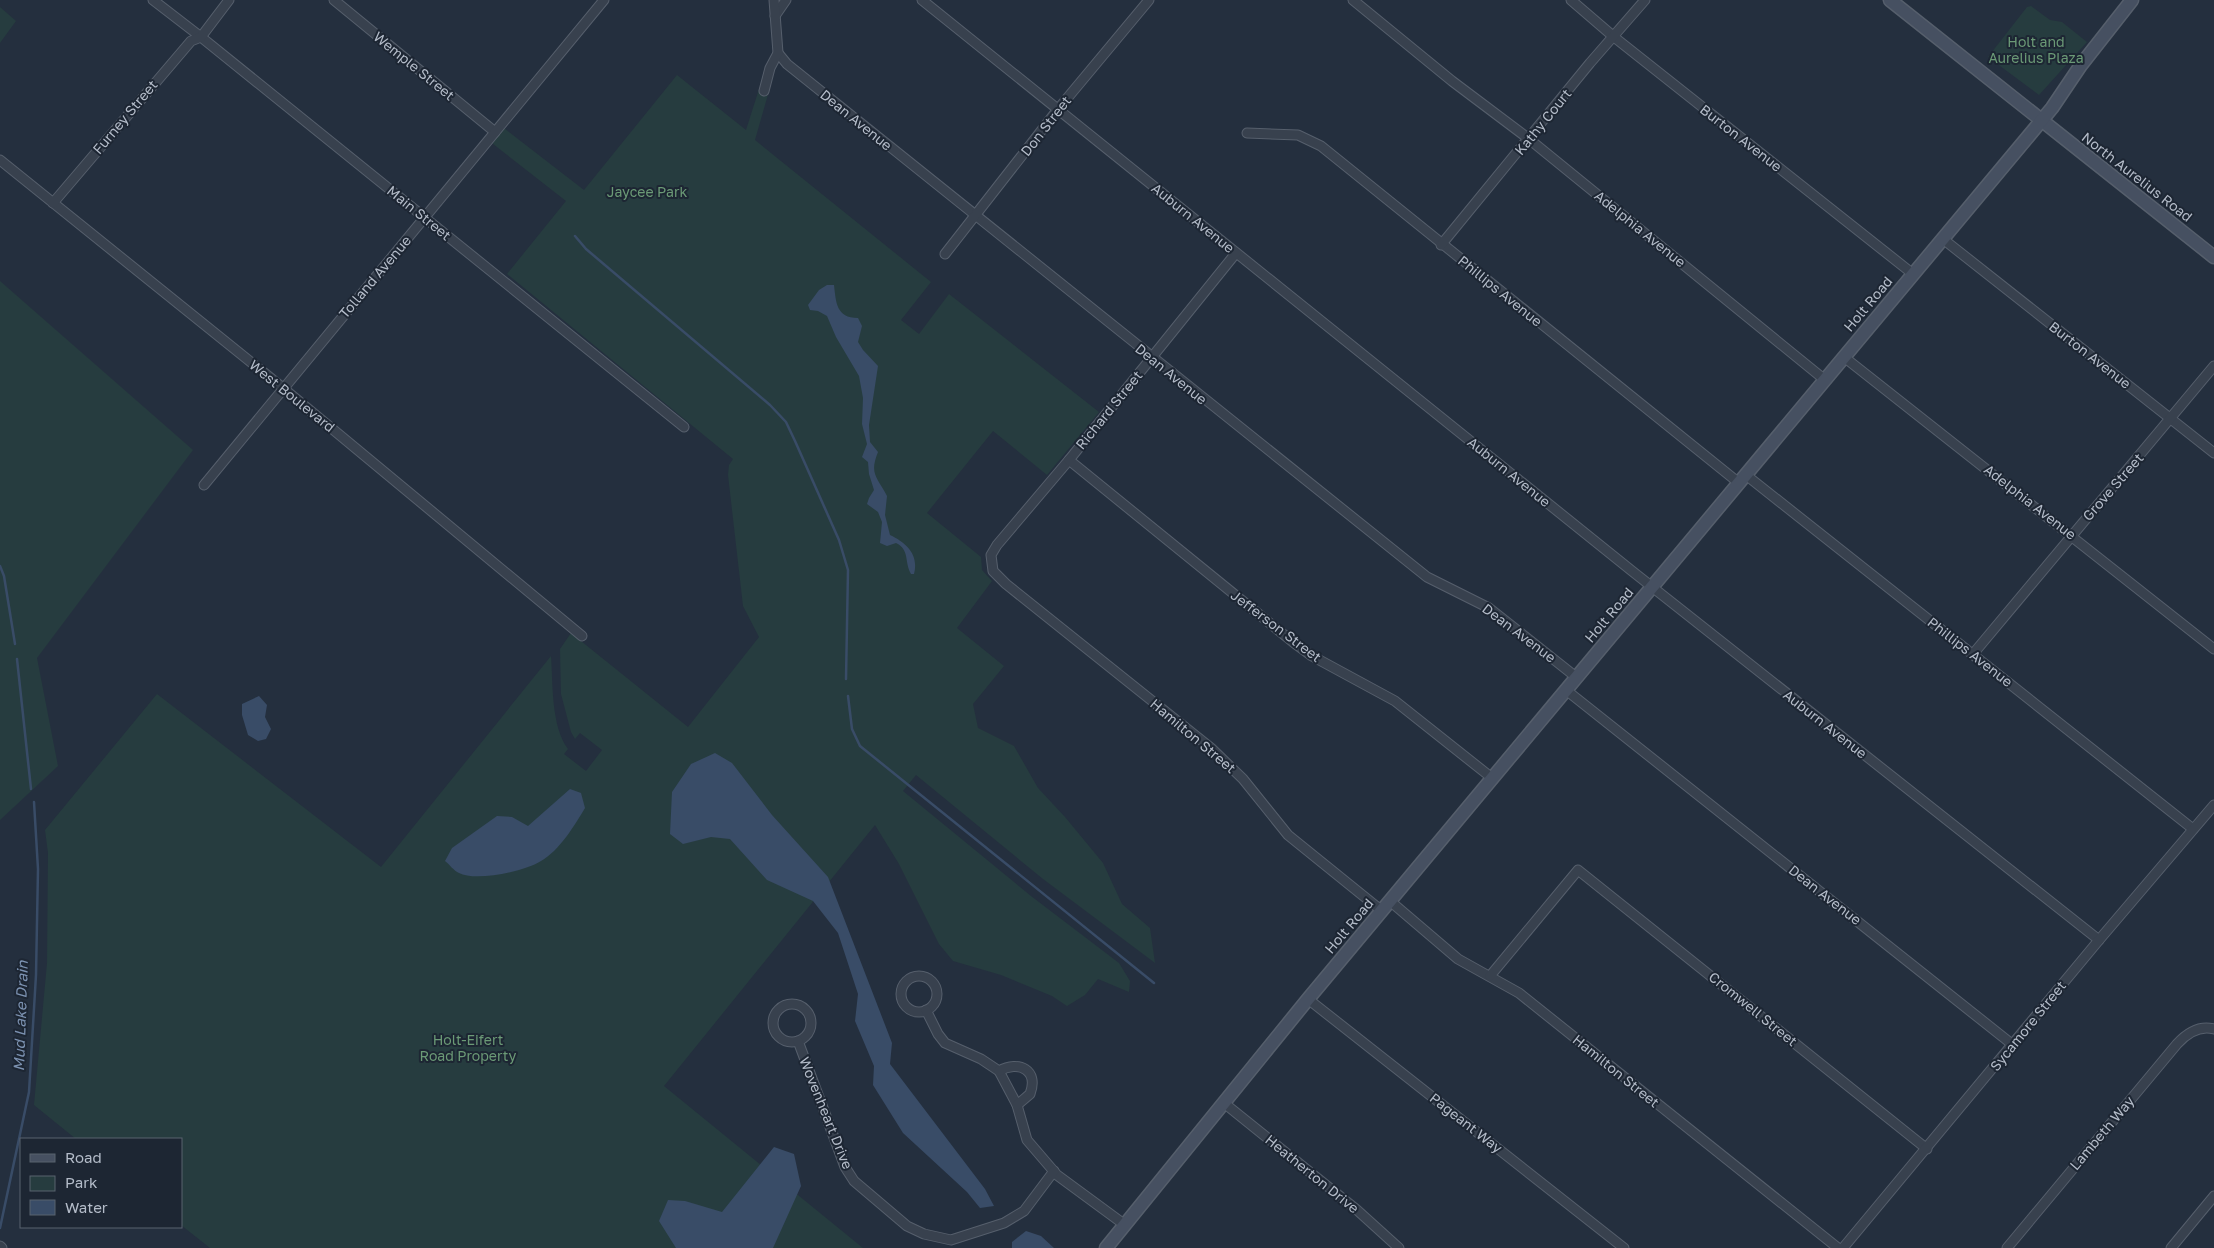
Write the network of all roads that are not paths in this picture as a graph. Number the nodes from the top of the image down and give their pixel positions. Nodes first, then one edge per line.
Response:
1 (153, 0) edge
2 (229, 0) edge
3 (604, 0) edge
4 (774, 0) edge
5 (786, 0) edge
6 (922, 0) edge
7 (1353, 0) edge
8 (1571, 0) edge
9 (1645, 0) edge
10 (1890, 0) edge
11 (2132, 0) edge
12 (339, 1) edge
13 (1144, 2) edge
14 (774, 16) junction
15 (201, 37) junction
16 (1614, 37) junction
17 (778, 53) junction
18 (764, 90) dead end
19 (1059, 108) junction
20 (2041, 120) junction
21 (495, 132) junction
22 (1247, 133) dead end
23 (1529, 139) junction
24 (0, 160) edge
25 (53, 203) junction
26 (975, 216) junction
27 (424, 218) junction
28 (1943, 239) junction
29 (1441, 244) junction
30 (1236, 253) junction
31 (945, 254) dead end
32 (2214, 257) edge
33 (1913, 274) junction
34 (1844, 357) junction
35 (1151, 358) junction
36 (2214, 366) edge
37 (1825, 380) junction
38 (283, 388) junction
39 (2171, 418) junction
40 (684, 427) dead end
41 (2214, 452) edge
42 (1069, 460) junction
43 (1743, 479) junction
44 (204, 485) dead end
45 (2072, 535) junction
46 (993, 571) joint
47 (1652, 587) junction
48 (582, 636) dead end
49 (2214, 649) edge
50 (1973, 654) junction
51 (1576, 678) junction
52 (1566, 690) junction
53 (1492, 778) junction
54 (2214, 804) edge
55 (2193, 830) junction
56 (1386, 906) junction
57 (2099, 940) junction
58 (1490, 976) junction
59 (1308, 999) junction
60 (926, 1010) junction
61 (2209, 1028) edge
62 (798, 1041) junction
63 (2013, 1045) junction
64 (999, 1071) junction
65 (1224, 1103) junction
66 (1017, 1105) junction
67 (1927, 1149) junction
68 (1054, 1171) junction
69 (2214, 1196) edge
70 (1125, 1225) junction
71 (1106, 1248) edge
72 (1399, 1248) edge
73 (1624, 1248) edge
74 (1838, 1248) edge
75 (1843, 1248) edge
76 (2007, 1248) edge
77 (2171, 1248) edge

1 - 15 street, Main Street
2 - 15 street, Furney Street
3 - 21 street, Tolland Avenue
4 - 14 street
5 - 14 street
6 - 19 street, Auburn Avenue
7 - 23 street, Adelphia Avenue
8 - 16 street, Burton Avenue
9 - 16 street, Kathy Court
10 - 20 main road, North Aurelius Road
11 - 20 main road, Holt Road
12 - 21 street, Wemple Street
13 - 19 street, Don Street
14 - 17 street
15 - 25 street, Furney Street
15 - 27 street, Main Street
16 - 23 street, Kathy Court
16 - 33 street, Burton Avenue
17 - 18 street
17 - 26 street, Dean Avenue
19 - 26 street, Don Street
19 - 30 street, Auburn Avenue
20 - 28 main road, Holt Road
20 - 32 main road, North Aurelius Road
21 - 27 street, Tolland Avenue
22 - 29 street, Phillips Avenue
23 - 29 street, Kathy Court
23 - 37 street, Adelphia Avenue
24 - 25 street, West Boulevard
25 - 38 street, West Boulevard
26 - 31 street, Don Street
26 - 35 street, Dean Avenue
27 - 38 street, Tolland Avenue
27 - 40 street, Main Street
28 - 33 main road, Holt Road
28 - 39 street, Burton Avenue
29 - 43 street, Phillips Avenue
30 - 35 street, Richard Street
30 - 47 street, Auburn Avenue
33 - 34 main road, Holt Road
34 - 37 main road, Holt Road
34 - 45 street, Adelphia Avenue
35 - 42 street, Richard Street
35 - 51 street, Dean Avenue
36 - 39 street, Grove Street
37 - 43 main road, Holt Road
38 - 44 street, Tolland Avenue
38 - 48 street, West Boulevard
39 - 41 street, Burton Avenue
39 - 45 street, Grove Street
42 - 46 street, Richard Street
42 - 53 street, Jefferson Street
43 - 47 main road, Holt Road
43 - 50 street, Phillips Avenue
45 - 49 street, Adelphia Avenue
45 - 50 street, Grove Street
46 - 56 street, Hamilton Street
47 - 51 main road, Holt Road
47 - 57 street, Auburn Avenue
50 - 55 street, Phillips Avenue
51 - 52 main road, Holt Road
52 - 53 main road, Holt Road
52 - 63 street, Dean Avenue
53 - 56 main road, Holt Road
54 - 55 street, Sycamore Street
55 - 57 street, Sycamore Street
56 - 58 street, Hamilton Street
56 - 59 main road, Holt Road
57 - 63 street, Sycamore Street
58 - 67 street, Cromwell Street
58 - 74 street, Hamilton Street
59 - 65 main road, Holt Road
59 - 73 street, Pageant Way
60 - 60 street
60 - 64 street
61 - 76 street, Lambeth Way
62 - 62 street, Wovenheart Drive
62 - 68 street, Wovenheart Drive
63 - 67 street, Sycamore Street
64 - 66 street
64 - 66 street
65 - 70 main road, Holt Road
65 - 72 street, Heatherton Drive
66 - 68 street
67 - 75 street, Sycamore Street
68 - 70 street
69 - 77 street
70 - 71 main road, Holt Road

